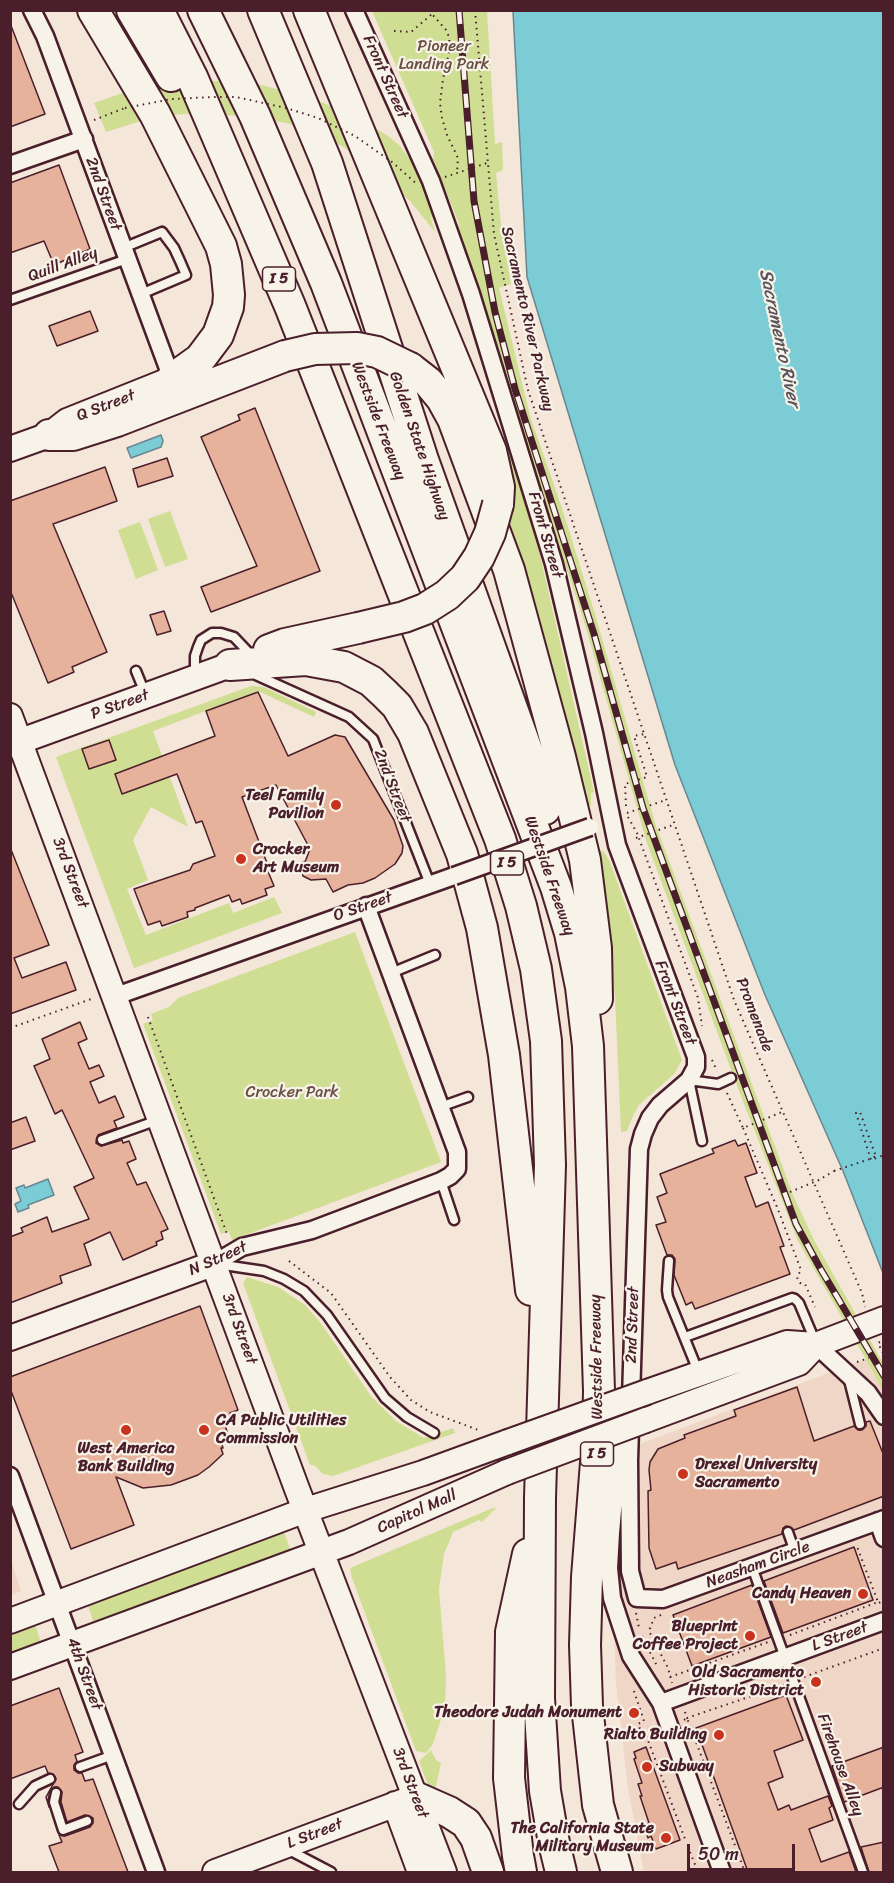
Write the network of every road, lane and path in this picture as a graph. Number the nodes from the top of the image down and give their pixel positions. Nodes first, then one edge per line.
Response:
1 (32, 10) edge
2 (93, 10) edge
3 (132, 10) edge
4 (158, 10) edge
5 (203, 10) edge
6 (263, 10) edge
7 (292, 10) edge
8 (309, 10) edge
9 (354, 10) edge
10 (475, 10) edge
11 (432, 12) edge
12 (394, 31) dead end
13 (352, 113) junction
14 (93, 120) dead end
15 (84, 139) junction
16 (487, 163) junction
17 (10, 165) edge
18 (457, 173) junction
19 (424, 183) junction
20 (237, 186) junction
21 (125, 253) junction
22 (141, 294) junction
23 (10, 300) edge
24 (172, 379) junction
25 (49, 435) junction
26 (10, 449) edge
27 (241, 661) junction
28 (136, 671) dead end
29 (195, 678) junction
30 (146, 695) junction
31 (10, 716) edge
32 (640, 724) joint
33 (644, 734) junction
34 (15, 743) edge
35 (666, 800) junction
36 (627, 813) junction
37 (611, 820) junction
38 (675, 825) junction
39 (637, 838) junction
40 (429, 884) junction
41 (556, 886) junction
42 (366, 906) junction
43 (435, 955) dead end
44 (391, 973) junction
45 (106, 996) junction
46 (148, 1017) dead end
47 (702, 1027) dead end
48 (10, 1028) edge
49 (709, 1054) dead end
50 (717, 1071) dead end
51 (692, 1076) junction
52 (731, 1078) dead end
53 (727, 1094) dead end
54 (468, 1097) dead end
55 (591, 1101) junction
56 (440, 1107) junction
57 (782, 1112) junction
58 (161, 1119) junction
59 (743, 1128) junction
60 (102, 1140) dead end
61 (702, 1141) dead end
62 (884, 1155) edge
63 (441, 1181) junction
64 (813, 1183) junction
65 (790, 1192) dead end
66 (780, 1196) dead end
67 (773, 1198) junction
68 (454, 1220) dead end
69 (227, 1233) dead end
70 (289, 1261) dead end
71 (669, 1261) dead end
72 (214, 1263) junction
73 (815, 1307) dead end
74 (874, 1313) edge
75 (685, 1337) junction
76 (10, 1338) edge
77 (878, 1343) dead end
78 (816, 1345) junction
79 (882, 1354) edge
80 (869, 1358) dead end
81 (852, 1368) junction
82 (699, 1374) junction
83 (543, 1384) junction
84 (619, 1402) junction
85 (884, 1416) edge
86 (860, 1425) dead end
87 (482, 1431) dead end
88 (619, 1431) junction
89 (434, 1433) dead end
90 (10, 1476) edge
91 (540, 1498) junction
92 (306, 1510) junction
93 (881, 1520) edge
94 (788, 1532) dead end
95 (884, 1538) edge
96 (855, 1542) dead end
97 (795, 1551) junction
98 (322, 1552) junction
99 (752, 1567) junction
100 (637, 1598) junction
101 (58, 1604) junction
102 (668, 1612) dead end
103 (10, 1621) edge
104 (884, 1621) edge
105 (782, 1638) dead end
106 (771, 1641) dead end
107 (73, 1643) junction
108 (870, 1644) dead end
109 (884, 1648) edge
110 (873, 1652) junction
111 (785, 1657) junction
112 (10, 1667) edge
113 (660, 1671) dead end
114 (670, 1677) junction
115 (799, 1679) dead end
116 (672, 1683) dead end
117 (784, 1685) dead end
118 (634, 1690) dead end
119 (661, 1703) junction
120 (685, 1712) dead end
121 (687, 1718) junction
122 (660, 1744) dead end
123 (650, 1747) junction
124 (112, 1755) junction
125 (80, 1767) dead end
126 (50, 1779) dead end
127 (56, 1793) dead end
128 (405, 1801) junction
129 (19, 1804) dead end
130 (87, 1821) dead end
131 (686, 1839) dead end
132 (284, 1846) junction
133 (690, 1852) dead end
134 (703, 1861) dead end
135 (695, 1865) junction
136 (156, 1872) edge
137 (215, 1872) edge
138 (331, 1872) edge
139 (420, 1872) edge
140 (444, 1872) edge
141 (488, 1872) edge
142 (521, 1872) edge
143 (561, 1872) edge
144 (617, 1872) edge
145 (698, 1872) edge
146 (722, 1872) edge
147 (745, 1872) edge
148 (863, 1872) edge

1 - 15 street, 2nd Street
2 - 24 highway
3 - 20 highway
4 - 20 highway, I 5
5 - 41 highway, Westside Freeway / I 5
6 - 41 highway, Golden State Highway
7 - 13 highway
8 - 13 highway
9 - 19 street, Front Street
10 - 16 path, Sacramento River Parkway
11 - 12 path
11 - 18 path
13 - 27 highway, bridge
14 - 19 path, bridge
15 - 17 street
15 - 21 street, 2nd Street
16 - 18 path
16 - 32 path, Sacramento River Parkway
18 - 19 path
19 - 37 street, Front Street
20 - 83 highway, I 5
21 - 22 street, 2nd Street
21 - 22 lane, Quill Alley
21 - 23 lane, Quill Alley
22 - 24 street, 2nd Street
24 - 25 main road, Q Street
25 - 26 main road, Q Street
25 - 55 highway, bridge
27 - 29 main road, P Street
27 - 29 lane
27 - 40 lane, 2nd Street
27 - 83 highway
28 - 30 lane
29 - 30 main road, P Street
30 - 34 main road, P Street
31 - 34 main road, 3rd Street
32 - 33 path, Promenade
33 - 35 path, Promenade
33 - 36 path
34 - 45 main road, 3rd Street
35 - 36 path
35 - 38 path, Promenade
36 - 39 path
37 - 40 street, O Street, bridge
37 - 51 street, Front Street
38 - 39 path
38 - 57 path, Promenade
39 - 47 path
40 - 42 street, O Street
41 - 55 highway, Westside Freeway / I 5
42 - 44 street
42 - 45 street, O Street
43 - 44 lane
44 - 56 street
45 - 48 path
45 - 58 main road, 3rd Street
46 - 69 path
49 - 50 path
51 - 52 lane
51 - 61 lane
51 - 100 street, 2nd Street
53 - 59 path
54 - 56 lane
55 - 144 highway, Westside Freeway / I 5
56 - 63 street, N Street
57 - 59 path
57 - 64 path, Promenade
58 - 60 lane
58 - 72 main road, 3rd Street
59 - 67 path
62 - 64 path, bridge
63 - 68 lane
63 - 72 street, N Street
64 - 65 path
64 - 74 path, Promenade
66 - 67 path
67 - 73 path
70 - 87 path
71 - 75 lane
72 - 76 main road, N Street
72 - 89 lane
72 - 92 main road, 3rd Street
74 - 78 main road, Capitol Mall
75 - 78 lane
75 - 82 lane
77 - 79 path
78 - 81 street
78 - 82 main road, Capitol Mall
78 - 88 main road, Capitol Mall, bridge
80 - 81 path
81 - 85 street
81 - 86 lane
82 - 84 main road, Capitol Mall, bridge
83 - 91 highway, I 5
84 - 88 street
84 - 92 main road, Capitol Mall, bridge
88 - 98 main road, Capitol Mall, bridge
88 - 119 street
90 - 101 street, 4th Street
91 - 142 highway
91 - 143 highway, I 5
92 - 98 main road, 3rd Street
92 - 101 main road, Capitol Mall
93 - 95 street
93 - 97 street, Neasham Circle
94 - 97 lane
96 - 105 path
97 - 99 street, Neasham Circle
98 - 107 main road, Capitol Mall
98 - 128 main road, 3rd Street
99 - 100 street, Neasham Circle
99 - 111 lane, Firehouse Alley
100 - 113 path
101 - 103 main road, Capitol Mall
101 - 107 street, 4th Street
102 - 114 path
104 - 111 street, L Street
106 - 114 path
107 - 112 main road, Capitol Mall
107 - 124 street, 4th Street
108 - 110 path
109 - 110 path
110 - 115 path
111 - 119 street, L Street
111 - 148 lane, Firehouse Alley
114 - 116 path
117 - 121 path
118 - 123 path
119 - 146 street
120 - 121 path
121 - 147 path
122 - 123 path
123 - 131 path
124 - 125 lane
124 - 136 street, 4th Street
126 - 129 lane
127 - 130 lane
128 - 132 main road, L Street
128 - 139 main road, 3rd Street
128 - 140 main road, 3rd Street
128 - 141 highway
132 - 137 main road, L Street
132 - 138 lane
133 - 135 path
134 - 135 path
135 - 145 path

